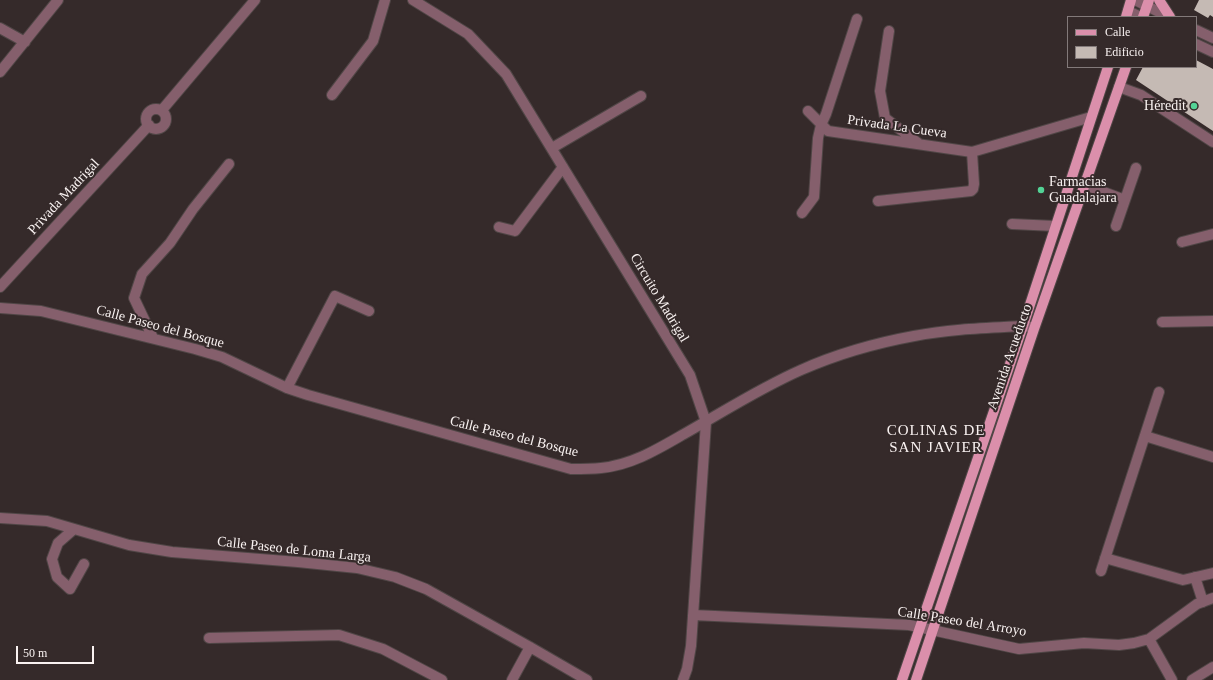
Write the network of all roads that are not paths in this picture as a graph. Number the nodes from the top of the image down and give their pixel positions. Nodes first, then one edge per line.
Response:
1 (58, 0) edge
2 (255, 0) edge
3 (385, 0) edge
4 (413, 0) edge
5 (1131, 0) edge
6 (1135, 0) edge
7 (1159, 0) edge
8 (1148, 3) edge
9 (427, 4) edge
10 (1127, 14) edge
11 (1137, 16) edge
12 (1142, 16) edge
13 (1168, 16) edge
14 (1169, 16) edge
15 (857, 19) dead end
16 (0, 28) edge
17 (1197, 30) edge
18 (888, 31) dead end
19 (1213, 38) edge
20 (25, 42) junction
21 (1197, 44) edge
22 (1213, 52) edge
23 (1108, 68) edge
24 (1126, 68) edge
25 (0, 72) edge
26 (1119, 87) junction
27 (332, 95) dead end
28 (641, 96) dead end
29 (1097, 100) junction
30 (1112, 106) junction
31 (162, 110) junction
32 (808, 111) dead end
33 (1091, 118) junction
34 (821, 124) junction
35 (149, 125) junction
36 (1213, 142) edge
37 (920, 144) junction
38 (552, 148) junction
39 (972, 152) junction
40 (229, 164) dead end
41 (563, 167) junction
42 (1136, 168) dead end
43 (1085, 185) junction
44 (1125, 200) junction
45 (878, 201) dead end
46 (802, 213) dead end
47 (1012, 224) dead end
48 (1055, 226) junction
49 (1116, 226) dead end
50 (499, 227) dead end
51 (1213, 234) edge
52 (1182, 242) dead end
53 (0, 287) edge
54 (0, 308) edge
55 (369, 311) dead end
56 (1213, 321) edge
57 (1162, 322) dead end
58 (1022, 326) junction
59 (1034, 329) junction
60 (153, 338) junction
61 (287, 388) junction
62 (1159, 392) dead end
63 (706, 422) junction
64 (1145, 436) junction
65 (1213, 457) edge
66 (0, 518) edge
67 (74, 529) junction
68 (1106, 558) junction
69 (84, 564) dead end
70 (1101, 571) dead end
71 (1213, 573) edge
72 (1195, 577) junction
73 (1208, 600) edge
74 (693, 615) junction
75 (920, 628) junction
76 (932, 630) junction
77 (209, 638) dead end
78 (1149, 639) junction
79 (530, 647) junction
80 (1213, 667) edge
81 (442, 680) edge
82 (512, 680) edge
83 (587, 680) edge
84 (682, 680) edge
85 (902, 680) edge
86 (916, 680) edge
87 (1172, 680) edge
88 (1192, 680) edge

1 - 20 street
2 - 31 street
3 - 27 street
4 - 9 street, Circuito Madrigal
5 - 10 main road
6 - 8 street
7 - 14 main road
8 - 12 main road
8 - 13 street
9 - 38 street, Circuito Madrigal
10 - 11 street
15 - 34 street
16 - 20 street
17 - 19 street
18 - 37 street
20 - 25 street
21 - 22 street
23 - 29 main road, Avenida Acueducto
24 - 26 main road, Avenida Acueducto
26 - 30 main road, Avenida Acueducto
26 - 36 street
28 - 38 street
29 - 30 main road
29 - 33 main road, Avenida Acueducto
30 - 43 main road, Avenida Acueducto
31 - 35 street
31 - 35 street
32 - 34 street, Privada La Cueva
33 - 39 street, Privada La Cueva
33 - 48 main road, Avenida Acueducto
34 - 37 street, Privada La Cueva
34 - 46 street
35 - 53 street, Privada Madrigal
37 - 39 street, Privada La Cueva
38 - 41 street, Circuito Madrigal
39 - 45 street
40 - 60 street
41 - 50 street
41 - 63 street, Circuito Madrigal
42 - 44 street
43 - 44 street
43 - 59 main road, Avenida Acueducto
44 - 49 street
47 - 48 street
48 - 58 main road, Avenida Acueducto
51 - 52 street
54 - 60 street, Calle Paseo del Bosque
55 - 61 street
56 - 57 street
58 - 59 street, Calle Paseo del Bosque
58 - 63 street, Calle Paseo del Bosque
58 - 75 main road, Avenida Acueducto
59 - 76 main road, Avenida Acueducto
60 - 61 street, Calle Paseo del Bosque
61 - 63 street, Calle Paseo del Bosque
62 - 64 street
63 - 74 street, Circuito Madrigal
64 - 65 street
64 - 68 street
66 - 67 street, Calle Paseo de Loma Larga
67 - 69 street
67 - 79 street, Calle Paseo de Loma Larga
68 - 70 street
68 - 72 street
71 - 72 street
72 - 73 street
73 - 78 street, Calle Paseo del Arroyo
74 - 75 street, Calle Paseo del Arroyo
74 - 84 street, Circuito Madrigal
75 - 76 street, Calle Paseo del Arroyo
75 - 85 main road, Avenida Acueducto
76 - 78 street, Calle Paseo del Arroyo
76 - 86 main road, Avenida Acueducto
77 - 81 street
78 - 87 street
79 - 82 street
79 - 83 street, Calle Paseo de Loma Larga
80 - 88 street

